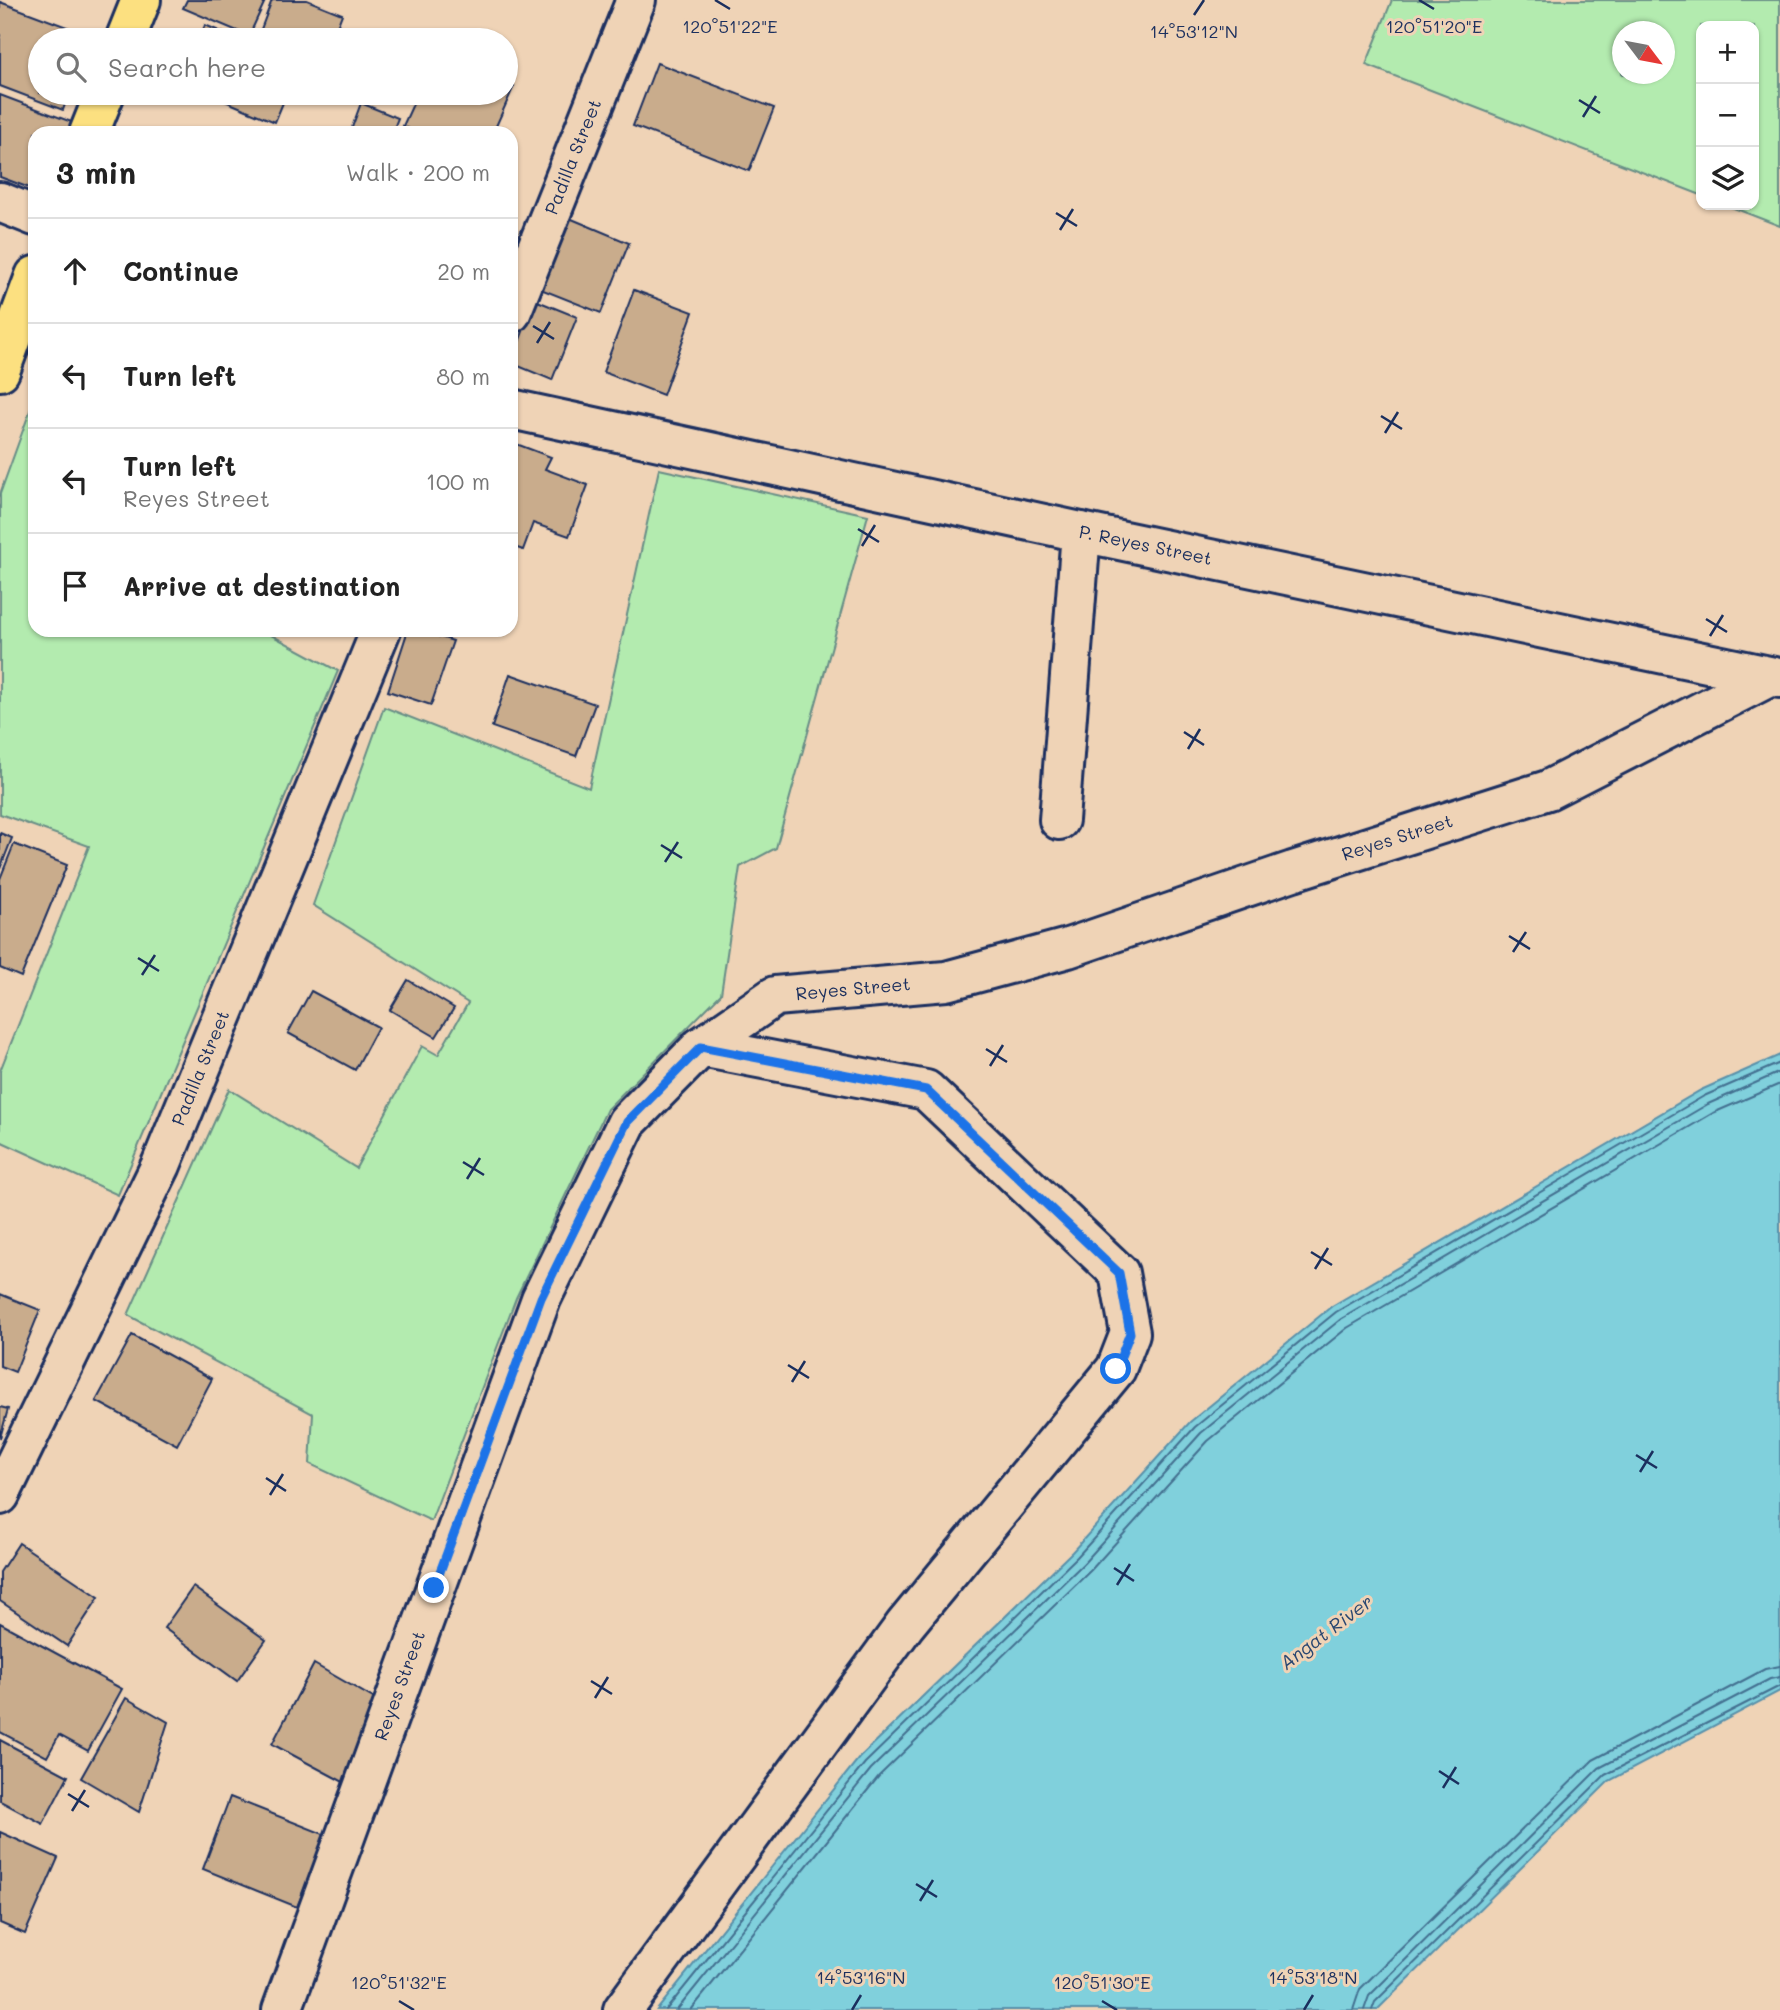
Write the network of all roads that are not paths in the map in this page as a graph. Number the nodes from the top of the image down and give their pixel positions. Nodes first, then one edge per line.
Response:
1 (141, 0) edge
2 (636, 0) edge
3 (130, 28) edge
4 (100, 105) edge
5 (92, 126) edge
6 (0, 202) edge
7 (28, 213) edge
8 (28, 295) edge
9 (518, 295) edge
10 (0, 371) edge
11 (518, 411) edge
12 (1080, 532) junction
13 (378, 637) edge
14 (1774, 677) edge
15 (1059, 820) dead end
16 (701, 1047) junction
17 (0, 1495) edge
18 (282, 2010) edge
19 (623, 2010) edge

1 - 3 main road
2 - 9 street, Padilla Street
4 - 5 main road
6 - 7 street
8 - 10 main road
11 - 12 street, P. Reyes Street
12 - 14 street, P. Reyes Street
12 - 15 street
13 - 17 street, Padilla Street
14 - 16 street, Reyes Street
16 - 18 street, Reyes Street
16 - 19 street

